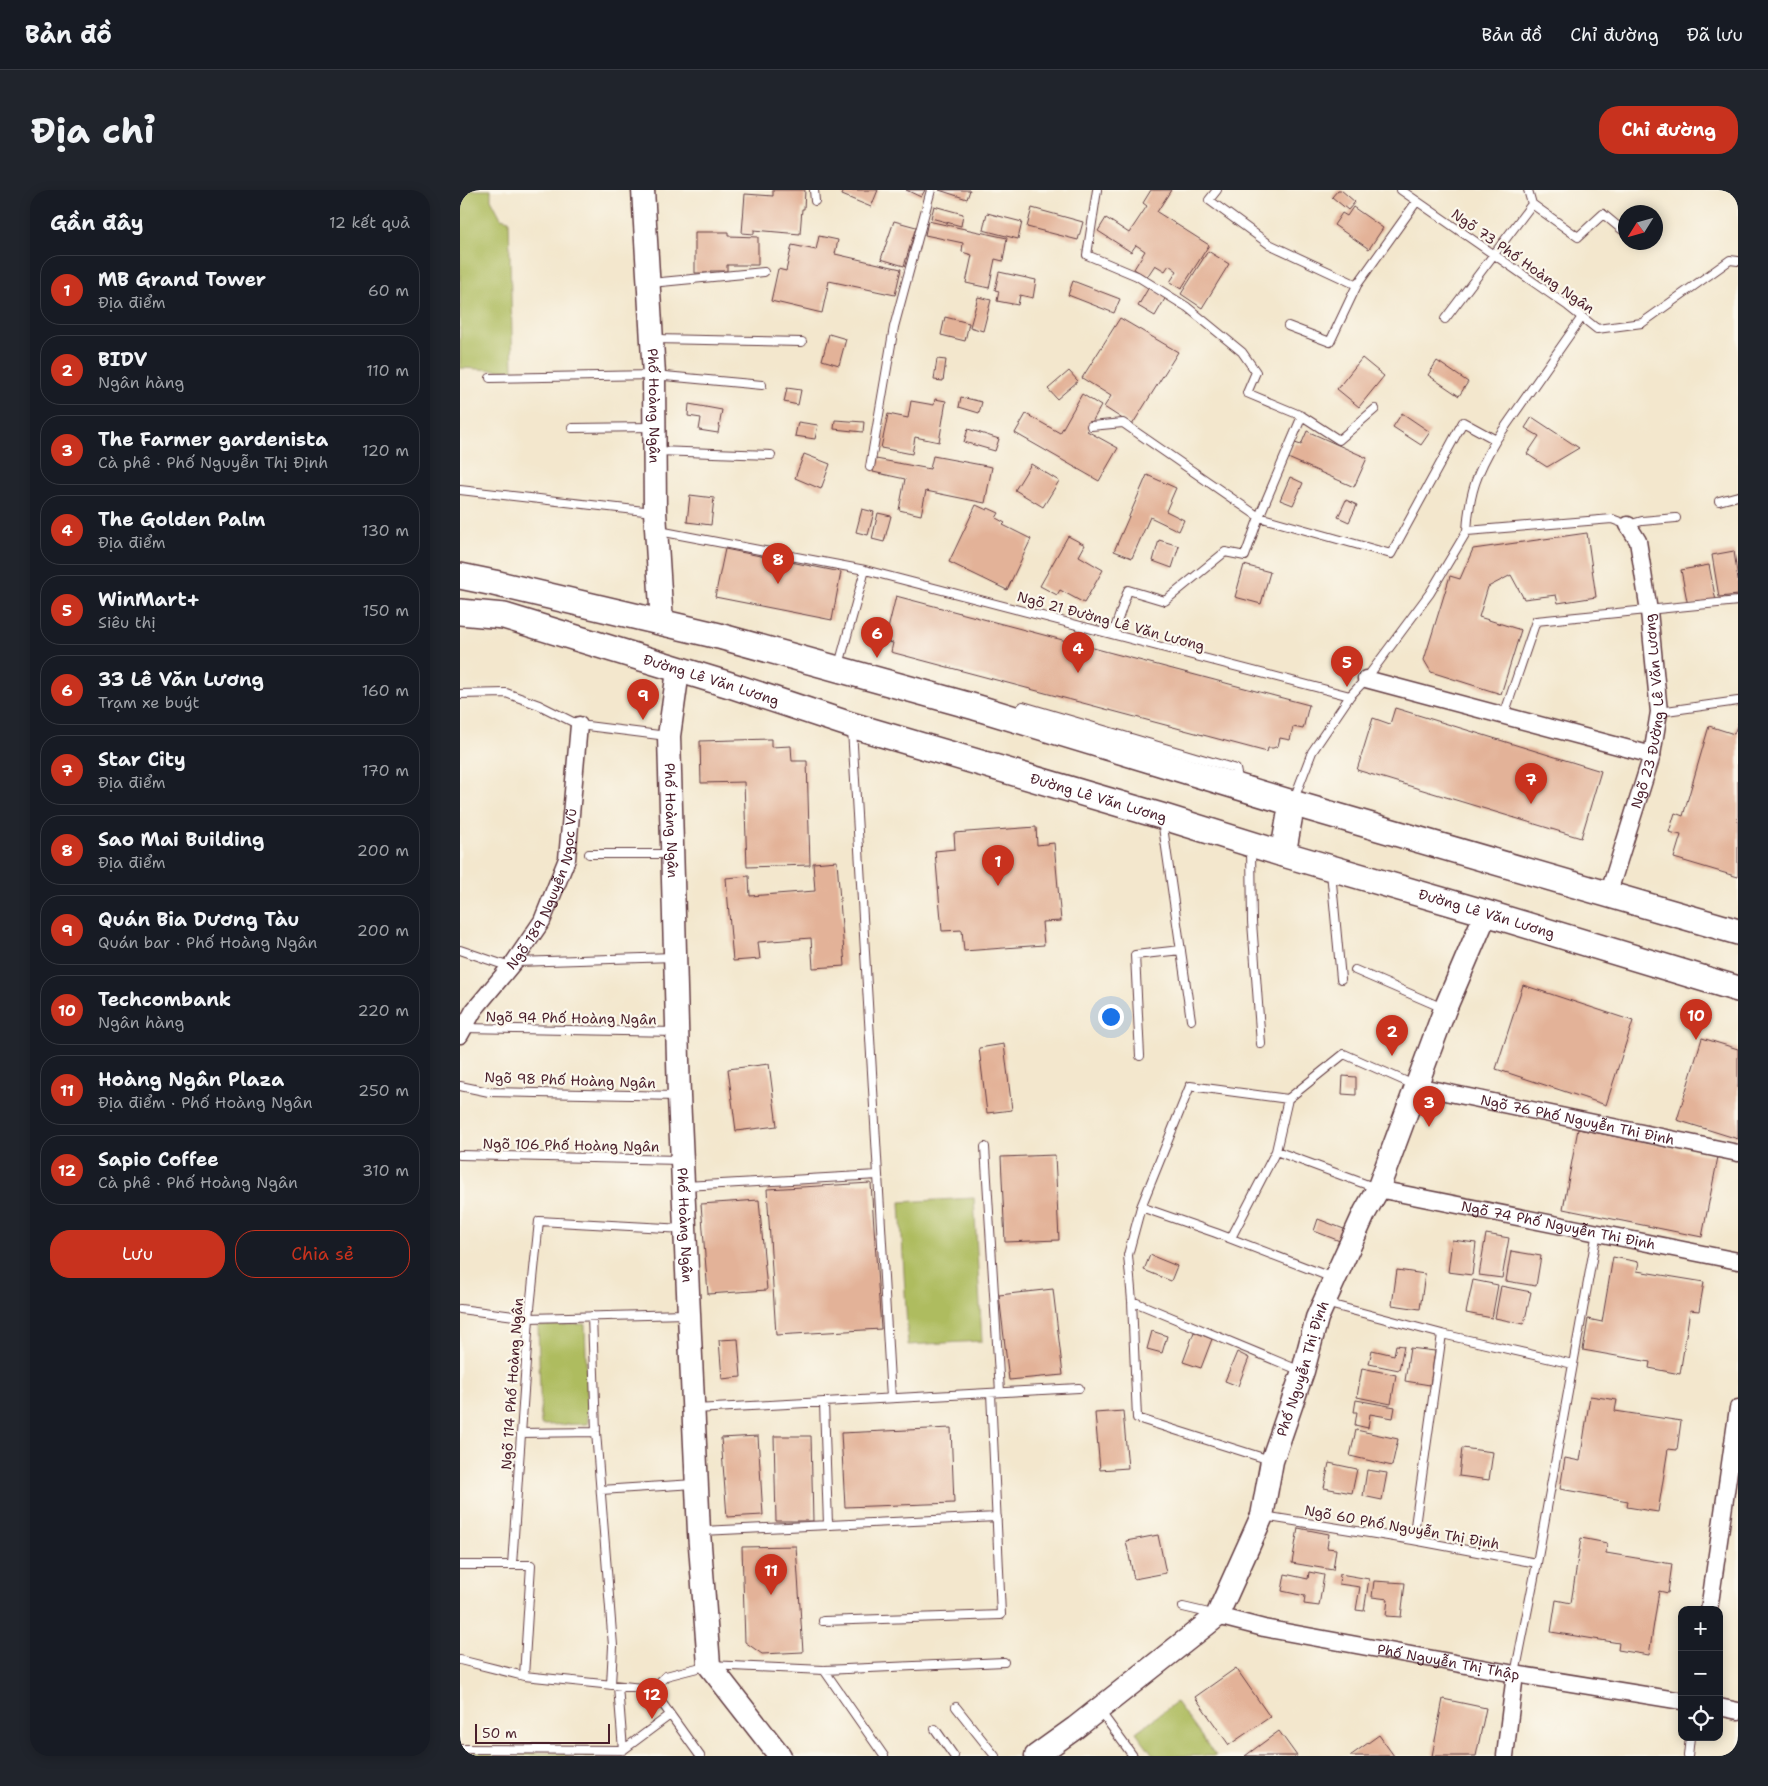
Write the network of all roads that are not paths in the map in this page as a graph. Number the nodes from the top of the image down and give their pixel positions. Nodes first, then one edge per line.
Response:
1 (643, 190) edge
2 (814, 190) edge
3 (931, 190) edge
4 (1097, 190) edge
5 (1217, 190) edge
6 (1401, 190) edge
7 (1528, 190) edge
8 (815, 201) dead end
9 (1417, 201) junction
10 (1532, 204) junction
11 (1618, 226) edge
12 (1493, 254) junction
13 (1738, 261) edge
14 (764, 272) dead end
15 (649, 283) junction
16 (1357, 285) junction
17 (1582, 317) junction
18 (1445, 320) dead end
19 (1288, 326) dead end
20 (652, 339) junction
21 (802, 342) dead end
22 (654, 375) junction
23 (490, 378) dead end
24 (762, 385) dead end
25 (1376, 408) dead end
26 (1302, 416) junction
27 (655, 426) junction
28 (1091, 426) dead end
29 (572, 428) dead end
30 (1496, 440) junction
31 (655, 451) junction
32 (771, 455) dead end
33 (870, 467) dead end
34 (460, 490) edge
35 (1738, 496) edge
36 (1719, 501) dead end
37 (1259, 517) junction
38 (1676, 518) dead end
39 (656, 521) junction
40 (1628, 525) junction
41 (1467, 531) junction
42 (865, 570) junction
43 (460, 576) edge
44 (1738, 601) edge
45 (1649, 611) junction
46 (460, 612) edge
47 (662, 623) junction
48 (1113, 634) junction
49 (837, 670) junction
50 (678, 671) junction
51 (1366, 679) junction
52 (460, 694) edge
53 (1350, 696) junction
54 (1738, 701) edge
55 (1659, 712) junction
56 (1504, 716) junction
57 (579, 724) junction
58 (851, 725) junction
59 (669, 736) junction
60 (1652, 755) junction
61 (1292, 803) junction
62 (1161, 816) junction
63 (1251, 843) junction
64 (588, 854) dead end
65 (673, 854) junction
66 (1283, 854) junction
67 (1331, 868) junction
68 (1608, 895) junction
69 (1486, 913) junction
70 (1738, 932) edge
71 (460, 950) edge
72 (1181, 950) junction
73 (676, 956) junction
74 (512, 965) junction
75 (1355, 970) dead end
76 (1341, 978) dead end
77 (1738, 989) edge
78 (1445, 1009) junction
79 (1191, 1020) dead end
80 (462, 1031) edge
81 (678, 1032) junction
82 (1261, 1044) dead end
83 (1140, 1056) dead end
84 (460, 1086) edge
85 (1416, 1086) junction
86 (679, 1096) junction
87 (1288, 1099) junction
88 (985, 1147) dead end
89 (1276, 1151) junction
90 (1738, 1153) edge
91 (460, 1155) edge
92 (682, 1160) junction
93 (878, 1175) junction
94 (683, 1186) junction
95 (1378, 1189) junction
96 (1141, 1207) junction
97 (685, 1229) junction
98 (1597, 1232) junction
99 (1231, 1238) junction
100 (1738, 1262) edge
101 (1334, 1279) junction
102 (1132, 1301) junction
103 (1324, 1303) junction
104 (460, 1309) edge
105 (688, 1314) junction
106 (592, 1316) junction
107 (529, 1318) junction
108 (1442, 1334) junction
109 (1573, 1364) junction
110 (1303, 1371) junction
111 (1079, 1388) dead end
112 (996, 1392) junction
113 (891, 1398) junction
114 (824, 1402) junction
115 (1738, 1408) edge
116 (693, 1409) junction
117 (596, 1432) junction
118 (521, 1433) junction
119 (1272, 1461) junction
120 (696, 1484) junction
121 (601, 1490) junction
122 (1262, 1516) junction
123 (997, 1517) junction
124 (828, 1525) junction
125 (699, 1532) junction
126 (1413, 1540) junction
127 (1537, 1563) junction
128 (460, 1565) edge
129 (512, 1565) junction
130 (1710, 1606) edge
131 (1183, 1608) dead end
132 (1217, 1616) junction
133 (823, 1621) dead end
134 (460, 1660) edge
135 (1004, 1662) dead end
136 (709, 1665) junction
137 (824, 1670) junction
138 (1515, 1674) junction
139 (524, 1676) junction
140 (614, 1686) junction
141 (652, 1689) junction
142 (1678, 1700) edge
143 (956, 1707) dead end
144 (1098, 1709) junction
145 (1723, 1709) edge
146 (1738, 1711) edge
147 (670, 1715) junction
148 (935, 1729) dead end
149 (1690, 1741) edge
150 (460, 1749) edge
151 (623, 1750) junction
152 (700, 1756) edge
153 (780, 1756) edge
154 (884, 1756) edge
155 (954, 1756) edge
156 (995, 1756) edge
157 (1036, 1756) edge
158 (1133, 1756) edge
159 (1505, 1756) edge
160 (1688, 1756) edge

1 - 15 street, Phố Hoàng Ngân
2 - 8 lane
3 - 33 lane
4 - 26 lane
5 - 16 lane
6 - 9 lane, Ngõ 73 Phố Hoàng Ngân
7 - 10 lane
9 - 12 lane, Ngõ 73 Phố Hoàng Ngân
9 - 16 lane
10 - 11 lane
10 - 12 lane
12 - 17 lane, Ngõ 73 Phố Hoàng Ngân
12 - 18 lane
13 - 17 lane, Ngõ 73 Phố Hoàng Ngân
14 - 15 lane
15 - 20 street, Phố Hoàng Ngân
16 - 19 lane
17 - 30 lane
20 - 21 lane
20 - 22 street, Phố Hoàng Ngân
22 - 23 lane
22 - 24 lane
22 - 27 street, Phố Hoàng Ngân
25 - 26 lane
26 - 37 lane
27 - 29 lane
27 - 31 street, Phố Hoàng Ngân
28 - 37 lane
30 - 37 lane
30 - 41 lane
31 - 32 lane
31 - 39 street, Phố Hoàng Ngân
34 - 39 lane, Ngõ 21 Đường Lê Văn Lương
35 - 36 lane
37 - 48 lane
38 - 40 lane
39 - 42 lane, Ngõ 21 Đường Lê Văn Lương
39 - 47 street, Phố Hoàng Ngân
40 - 41 lane
40 - 45 street, Ngõ 23 Đường Lê Văn Lương
41 - 51 lane
42 - 48 lane, Ngõ 21 Đường Lê Văn Lương
42 - 49 lane
43 - 47 main road
44 - 45 lane
45 - 55 street, Ngõ 23 Đường Lê Văn Lương
45 - 56 lane
46 - 50 main road, Đường Lê Văn Lương
47 - 49 main road
48 - 53 lane, Ngõ 21 Đường Lê Văn Lương
49 - 61 main road
50 - 58 main road, Đường Lê Văn Lương
50 - 59 street, Phố Hoàng Ngân
51 - 53 lane
51 - 56 street
52 - 57 lane
53 - 61 lane
54 - 55 lane
55 - 60 street, Ngõ 23 Đường Lê Văn Lương
56 - 60 street
57 - 59 lane
57 - 74 street, Ngõ 189 Nguyễn Ngọc Vũ
58 - 62 main road, Đường Lê Văn Lương
58 - 93 lane
59 - 65 street, Phố Hoàng Ngân
60 - 68 street, Ngõ 23 Đường Lê Văn Lương
61 - 66 main road
61 - 68 main road
62 - 63 main road, Đường Lê Văn Lương
62 - 72 lane
63 - 66 main road, Đường Lê Văn Lương
63 - 82 lane
64 - 65 lane
65 - 73 street, Phố Hoàng Ngân
66 - 67 main road, Đường Lê Văn Lương
67 - 69 main road, Đường Lê Văn Lương
67 - 76 lane
68 - 70 main road
69 - 77 main road, Đường Lê Văn Lương
69 - 78 street, Phố Nguyễn Thị Định
71 - 74 lane
72 - 79 lane
72 - 83 lane
73 - 74 lane
73 - 81 street, Phố Hoàng Ngân
74 - 80 street, Ngõ 189 Nguyễn Ngọc Vũ
75 - 78 lane
78 - 85 street, Phố Nguyễn Thị Định
80 - 81 lane, Ngõ 94 Phố Hoàng Ngân
81 - 86 street, Phố Hoàng Ngân
84 - 86 lane, Ngõ 98 Phố Hoàng Ngân
85 - 87 lane
85 - 90 street, Ngõ 76 Phố Nguyễn Thị Định
85 - 95 street, Phố Nguyễn Thị Định
86 - 92 street, Phố Hoàng Ngân
87 - 89 lane
87 - 96 lane
88 - 112 lane
89 - 95 lane
89 - 99 lane
91 - 92 lane, Ngõ 106 Phố Hoàng Ngân
92 - 94 street, Phố Hoàng Ngân
93 - 94 lane
93 - 113 lane
94 - 97 street, Phố Hoàng Ngân
95 - 98 street, Ngõ 74 Phố Nguyễn Thị Định
95 - 101 street, Phố Nguyễn Thị Định
96 - 99 lane
96 - 102 lane
97 - 105 street, Phố Hoàng Ngân
97 - 107 lane, Ngõ 114 Phố Hoàng Ngân
98 - 100 street, Ngõ 74 Phố Nguyễn Thị Định
98 - 109 lane
99 - 101 lane
101 - 103 street, Phố Nguyễn Thị Định
102 - 110 lane
102 - 119 lane
103 - 108 lane
103 - 110 street, Phố Nguyễn Thị Định
104 - 107 lane
105 - 106 lane
105 - 116 street, Phố Hoàng Ngân
106 - 107 lane
106 - 117 lane
107 - 118 lane, Ngõ 114 Phố Hoàng Ngân
108 - 109 lane
108 - 126 lane
109 - 127 lane
110 - 119 street, Phố Nguyễn Thị Định
111 - 112 lane
112 - 113 lane
112 - 123 lane
113 - 114 lane
114 - 116 lane
114 - 124 lane
115 - 130 street
116 - 120 street, Phố Hoàng Ngân
117 - 118 lane
117 - 121 lane
118 - 129 lane, Ngõ 114 Phố Hoàng Ngân
119 - 122 street, Phố Nguyễn Thị Định
120 - 121 lane
120 - 125 street, Phố Hoàng Ngân
121 - 140 lane
122 - 126 lane, Ngõ 60 Phố Nguyễn Thị Định
122 - 132 street, Phố Nguyễn Thị Định
123 - 124 lane
123 - 133 lane
124 - 125 lane
125 - 136 street, Phố Hoàng Ngân
126 - 127 lane, Ngõ 60 Phố Nguyễn Thị Định
127 - 138 lane
128 - 129 lane
129 - 139 lane
131 - 132 lane
132 - 138 street, Phố Nguyễn Thị Thập
132 - 144 street, Phố Nguyễn Thị Định
134 - 139 lane
135 - 137 lane
136 - 137 lane
136 - 141 lane
136 - 153 street
137 - 154 lane
138 - 142 street, Phố Nguyễn Thị Thập
138 - 159 street
139 - 140 lane
140 - 141 lane
140 - 151 lane
141 - 147 lane
143 - 156 lane
144 - 157 street, Phố Nguyễn Thị Định
144 - 158 lane
145 - 146 street
147 - 151 lane
147 - 152 lane
148 - 155 lane
149 - 160 lane
150 - 151 lane

